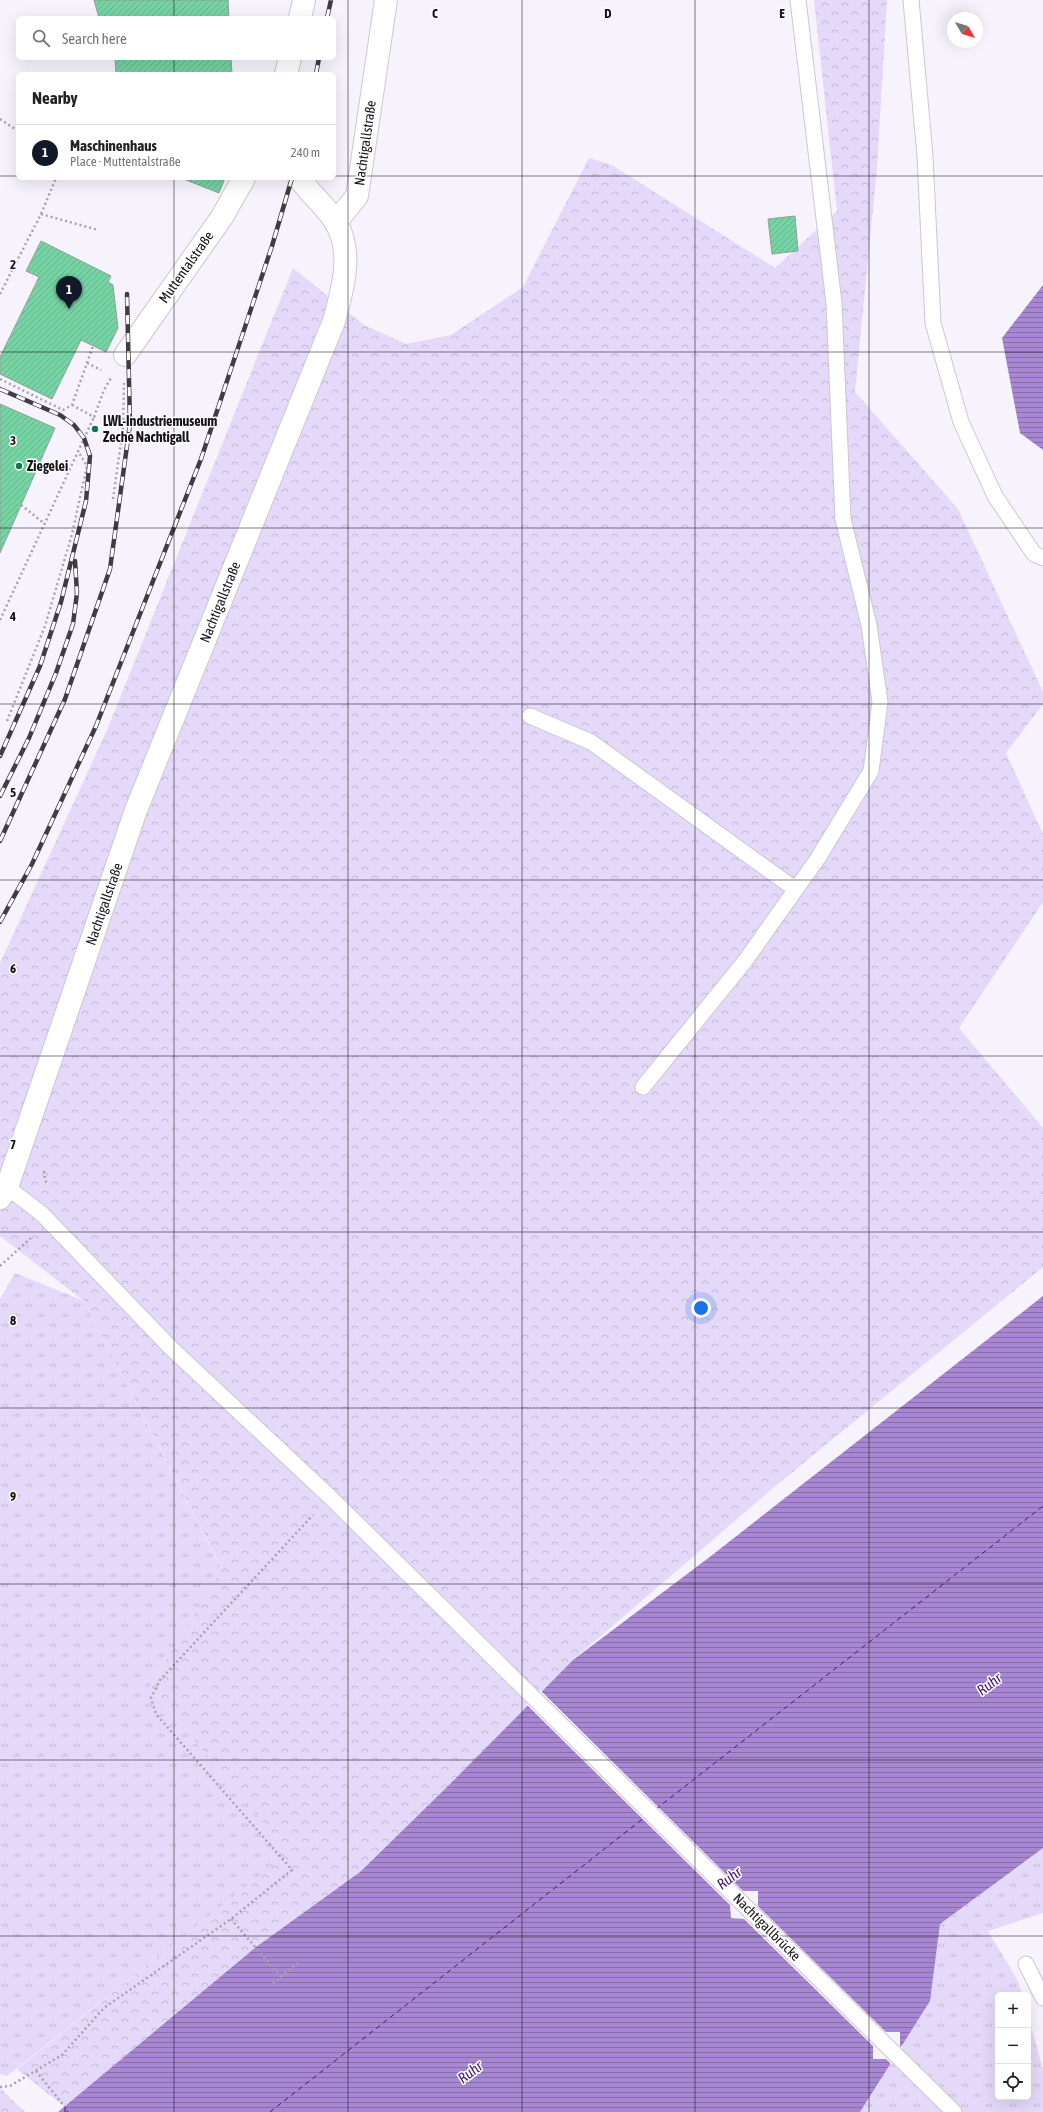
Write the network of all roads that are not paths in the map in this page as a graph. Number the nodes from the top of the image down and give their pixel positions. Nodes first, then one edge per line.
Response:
1 (304, 0) edge
2 (386, 0) edge
3 (798, 0) edge
4 (911, 0) edge
5 (300, 16) edge
6 (290, 60) edge
7 (286, 72) edge
8 (243, 180) edge
9 (301, 180) edge
10 (336, 222) junction
11 (125, 355) road end
12 (1043, 558) edge
13 (530, 716) dead end
14 (795, 889) junction
15 (643, 1087) dead end
16 (4, 1192) edge
17 (1026, 1964) dead end
18 (1043, 1998) edge
19 (954, 2112) edge

1 - 5 street
2 - 10 street, Nachtigallstraße
3 - 14 lane
4 - 12 lane
6 - 7 street
8 - 11 street, Muttentalstraße
9 - 10 street
10 - 16 street, Nachtigallstraße
13 - 14 lane
14 - 15 lane
16 - 19 lane, Nachtigallbrücke
17 - 18 lane

